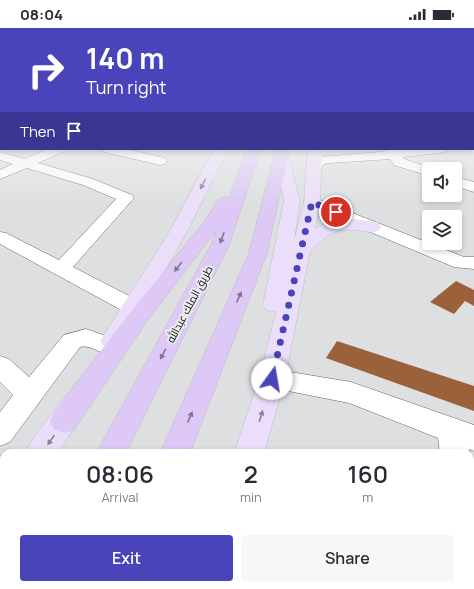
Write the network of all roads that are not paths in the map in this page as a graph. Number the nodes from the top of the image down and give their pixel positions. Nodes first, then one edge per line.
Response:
1 (46, 154) edge
2 (132, 154) edge
3 (218, 154) edge
4 (252, 154) edge
5 (253, 154) edge
6 (281, 154) edge
7 (281, 154) edge
8 (373, 154) edge
9 (394, 154) edge
10 (0, 156) edge
11 (315, 159) edge
12 (160, 161) dead end
13 (26, 163) junction
14 (422, 170) edge
15 (0, 175) edge
16 (462, 183) edge
17 (474, 187) edge
18 (312, 202) junction
19 (372, 226) junction
20 (0, 237) edge
21 (301, 250) junction
22 (470, 267) edge
23 (60, 270) junction
24 (133, 307) junction
25 (109, 346) junction
26 (0, 366) edge
27 (272, 379) junction
28 (30, 395) junction
29 (64, 421) junction
30 (0, 433) edge
31 (460, 440) edge
32 (44, 449) edge
33 (113, 449) edge
34 (177, 449) edge
35 (250, 449) edge

1 - 13 street
2 - 12 street
3 -> 24 main road
4 -> 29 highway
5 -> 33 highway, طريق الملك عبدالله
6 - 27 main road
34 -> 7 highway
8 - 11 street
9 - 14 street
10 - 13 street
11 - 18 main road
13 - 15 street
13 - 23 street
16 - 17 street
18 - 19 street
18 - 21 main road
19 - 21 main road
19 - 22 street
20 - 23 street
21 - 27 main road
23 - 24 street
24 - 25 main road
25 - 28 street
25 - 29 main road
26 - 28 street
27 - 31 street
35 -> 27 main road
28 - 30 street
29 -> 32 main road

